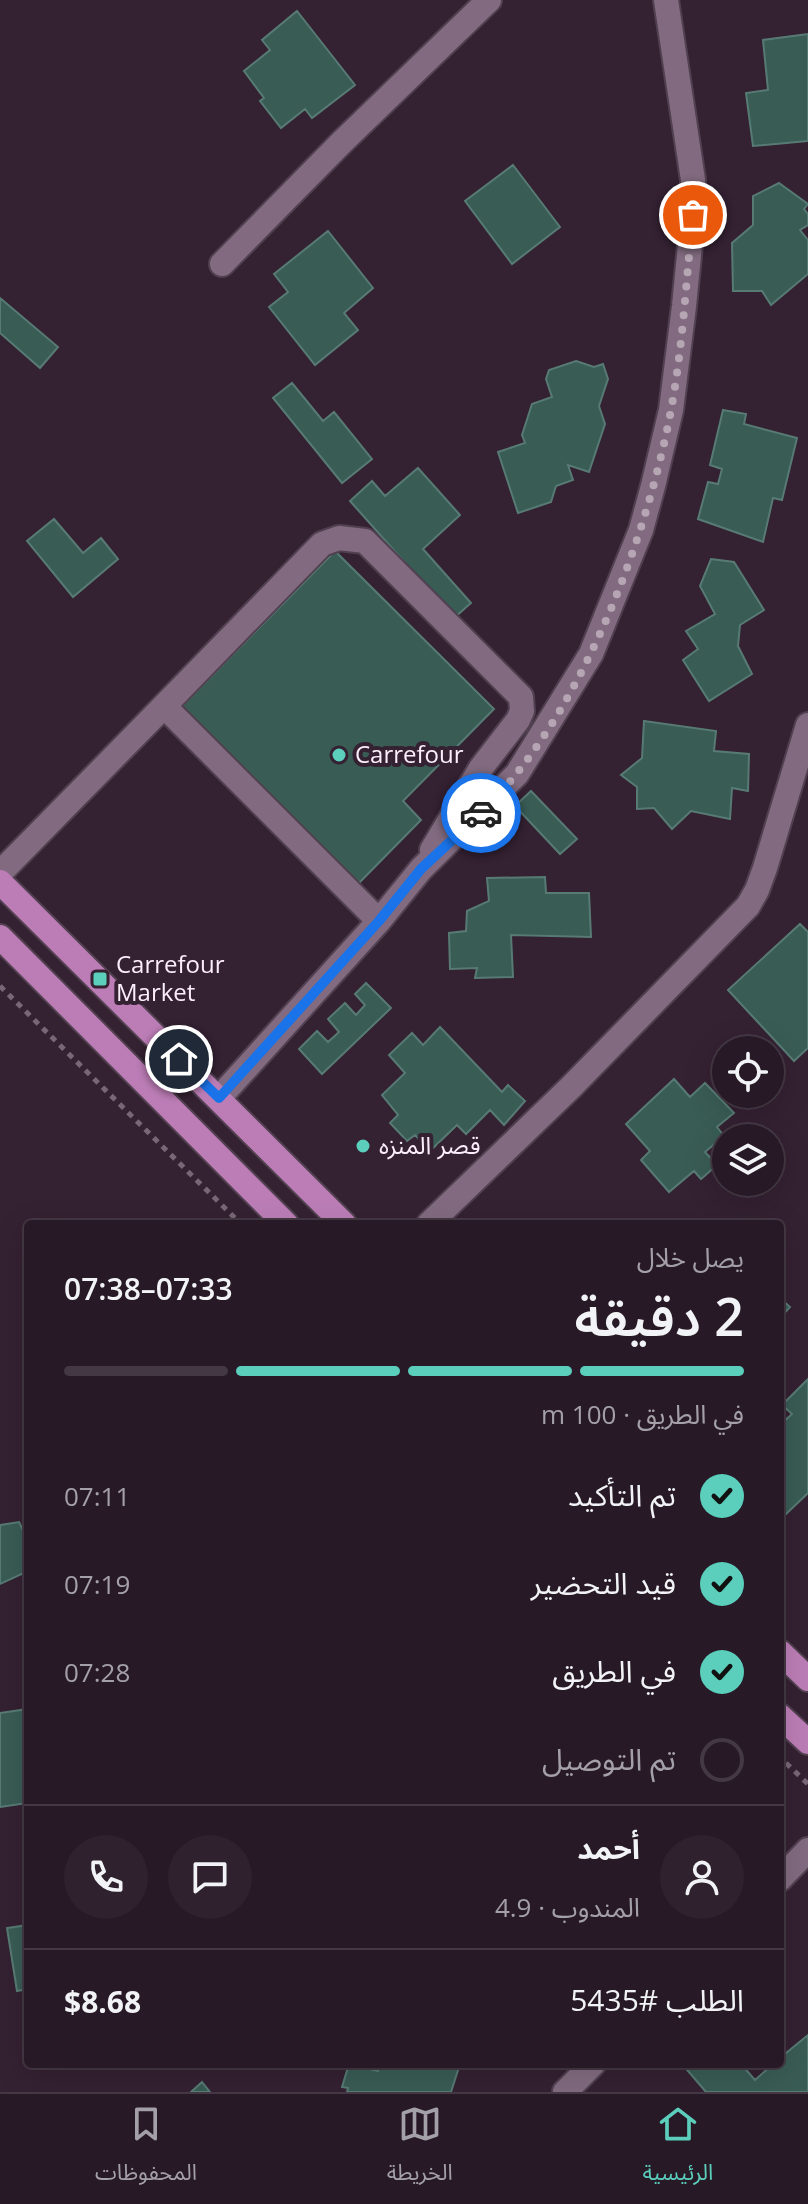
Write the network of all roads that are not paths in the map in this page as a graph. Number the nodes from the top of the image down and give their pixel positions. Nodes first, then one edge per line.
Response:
1 (489, 0) edge
2 (666, 0) edge
3 (222, 264) dead end
4 (164, 706) junction
5 (808, 725) edge
6 (421, 869) junction
7 (0, 873) edge
8 (0, 882) edge
9 (379, 921) junction
10 (0, 937) edge
11 (219, 1098) junction
12 (282, 1220) edge
13 (340, 1220) edge
14 (433, 1220) edge
15 (784, 1656) edge
16 (808, 1679) edge
17 (784, 1720) edge
18 (808, 1742) edge
19 (808, 1850) edge
20 (784, 1875) edge
21 (589, 2068) edge
22 (565, 2092) edge

1 - 3 street
2 - 6 street
4 - 6 street
4 - 7 street
4 - 9 street
5 - 14 street
6 - 9 street
8 - 11 main road
9 - 11 street
10 - 12 main road
11 - 13 main road
15 - 16 main road
17 - 18 main road
19 - 20 street
21 - 22 street

